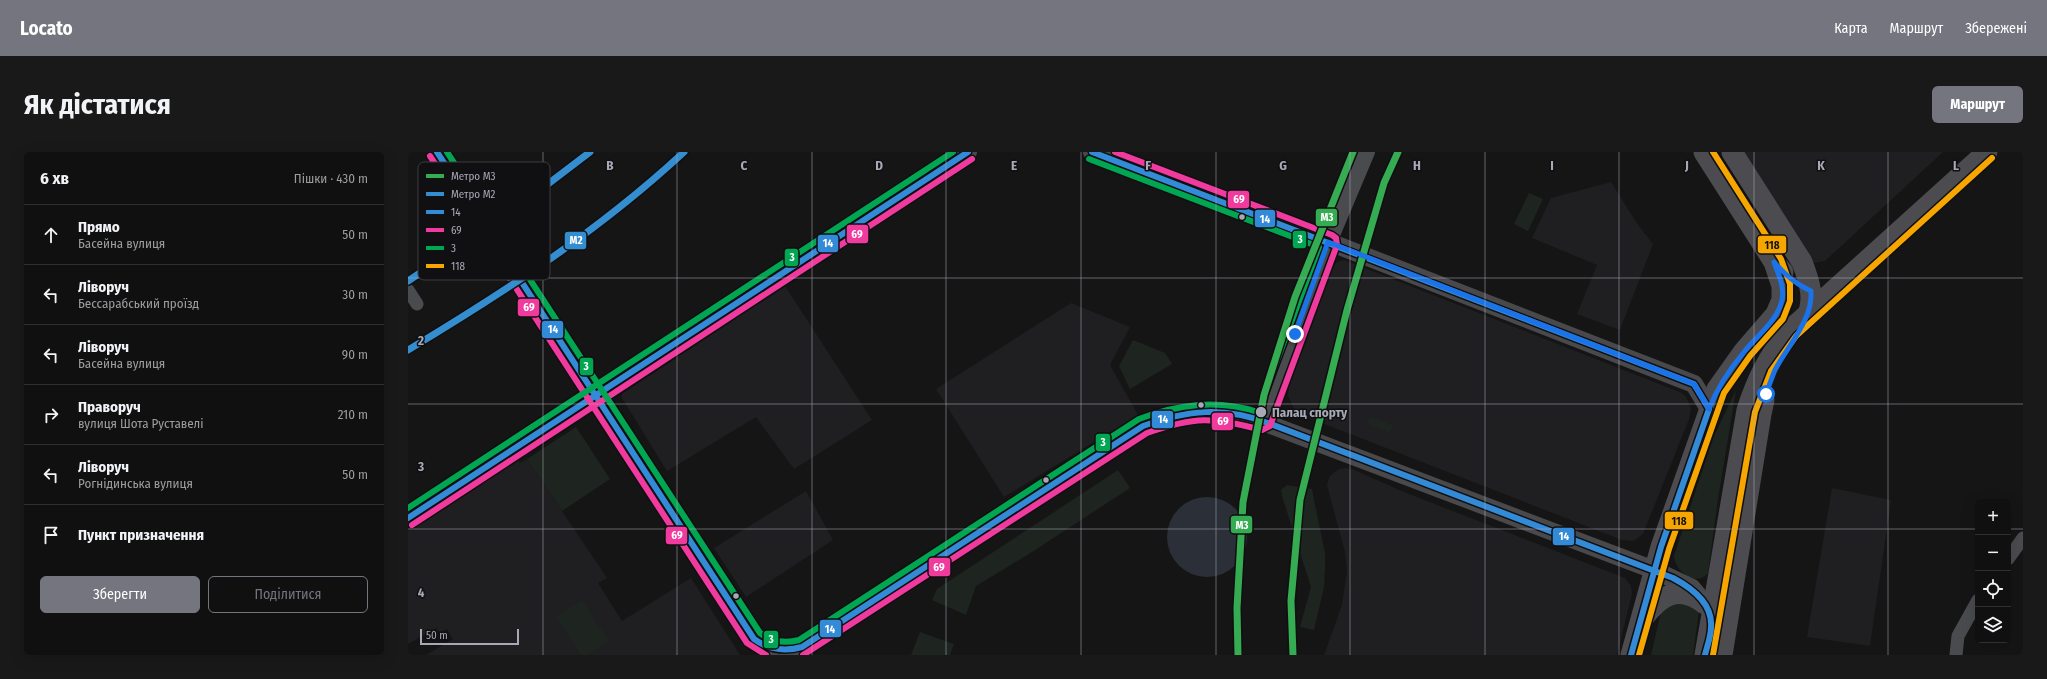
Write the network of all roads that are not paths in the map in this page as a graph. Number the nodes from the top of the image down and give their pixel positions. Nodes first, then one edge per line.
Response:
1 (437, 152) edge
2 (968, 152) edge
3 (1092, 152) edge
4 (1367, 152) edge
5 (1704, 152) edge
6 (1732, 152) edge
7 (1987, 152) edge
8 (443, 162) edge
9 (1328, 242) junction
10 (1774, 262) junction
11 (520, 280) edge
12 (1839, 286) junction
13 (408, 290) edge
14 (1811, 291) junction
15 (417, 304) dead end
16 (1808, 314) junction
17 (595, 396) junction
18 (1709, 409) junction
19 (1263, 422) junction
20 (408, 518) edge
21 (2023, 538) edge
22 (2011, 554) edge
23 (1654, 570) junction
24 (1975, 605) edge
25 (1708, 613) junction
26 (1640, 622) junction
27 (1631, 655) edge
28 (1705, 655) edge
29 (1722, 655) edge
30 (1956, 655) edge

1 - 8 main road
2 - 17 main road
3 - 9 main road
4 - 9 street
5 - 10 main road
6 - 14 main road
7 - 12 main road
9 - 18 main road
9 - 19 street
10 - 14 main road
10 - 18 main road
11 - 17 main road
12 - 14 main road
12 - 16 main road
13 - 15 street
14 - 16 main road
16 - 25 main road
16 - 29 main road
17 - 19 main road
17 - 20 main road
18 - 23 main road
19 - 23 main road
21 - 22 street
23 - 25 main road
23 - 26 main road
24 - 30 street
25 - 26 main road
25 - 28 main road
26 - 27 main road

